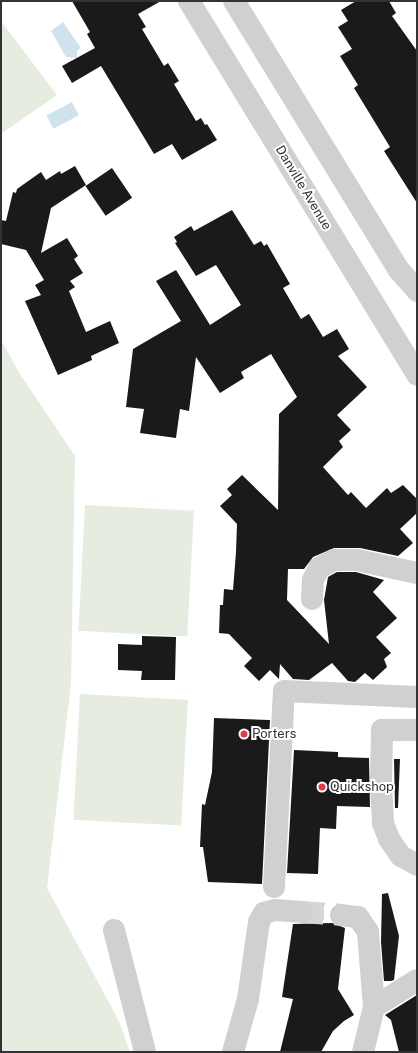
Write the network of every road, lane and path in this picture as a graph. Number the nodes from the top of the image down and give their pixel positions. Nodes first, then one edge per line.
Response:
1 (189, 1) edge
2 (234, 1) edge
3 (417, 291) edge
4 (417, 375) edge
5 (417, 573) edge
6 (312, 599) dead end
7 (417, 696) edge
8 (417, 730) edge
9 (417, 866) edge
10 (274, 887) dead end
11 (302, 912) tunnel mouth
12 (341, 915) tunnel mouth
13 (114, 930) dead end
14 (417, 980) edge
15 (374, 1007) junction
16 (145, 1052) edge
17 (233, 1052) edge
18 (363, 1052) edge

1 - 4 street, Danville Avenue
2 - 3 street
5 - 6 street
7 - 10 street
8 - 9 street
11 - 17 street
12 - 15 street
13 - 16 street
14 - 15 street
15 - 18 street

